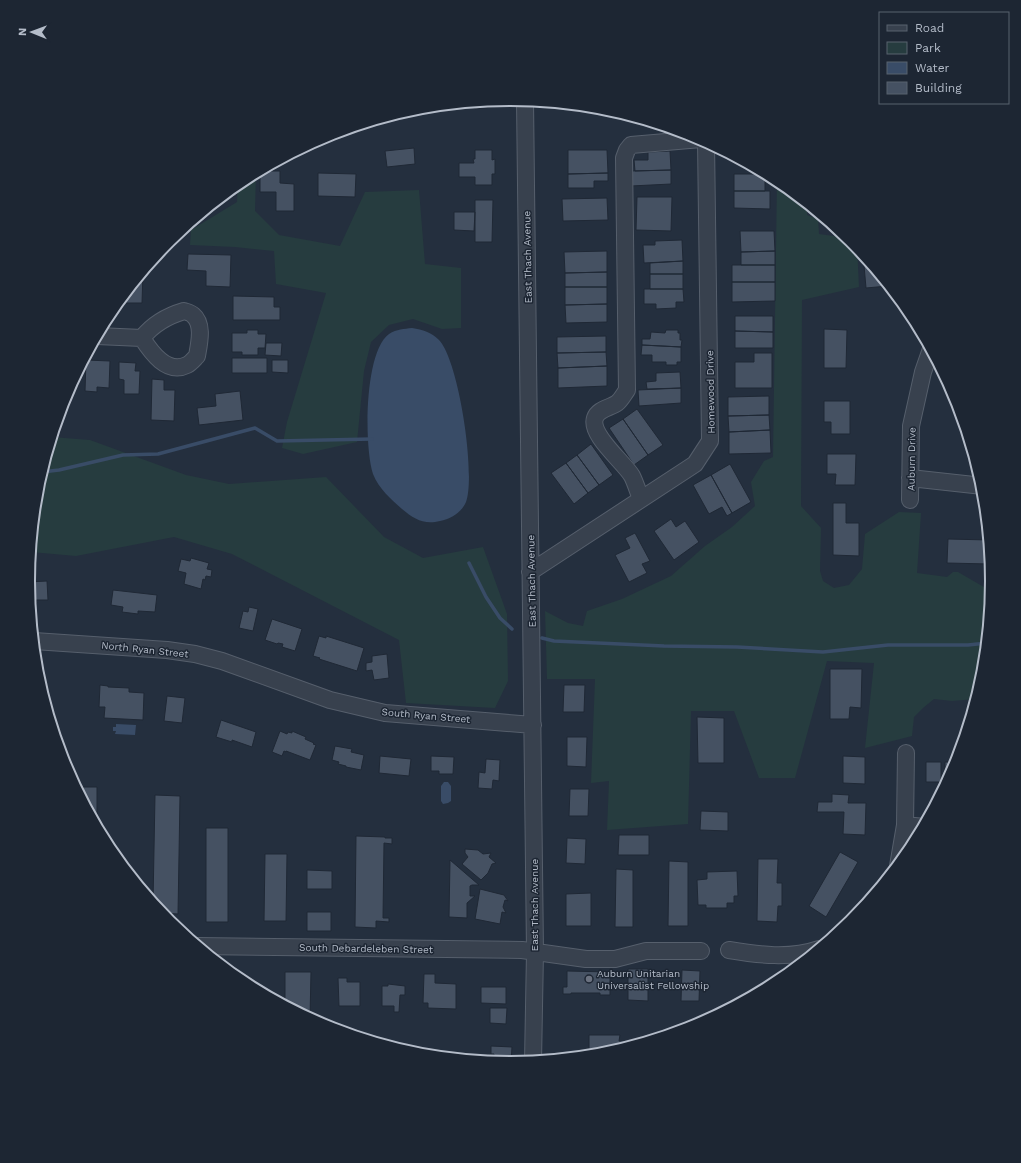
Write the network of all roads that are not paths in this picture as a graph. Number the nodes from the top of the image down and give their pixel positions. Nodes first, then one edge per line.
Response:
1 (525, 106) edge
2 (687, 140) edge
3 (706, 148) edge
4 (104, 336) edge
5 (142, 338) dead end
6 (929, 356) edge
7 (910, 478) junction
8 (976, 485) edge
9 (641, 499) junction
10 (910, 500) dead end
11 (530, 572) junction
12 (39, 641) edge
13 (254, 672) joint
14 (532, 725) junction
15 (906, 753) dead end
16 (905, 825) junction
17 (918, 826) edge
18 (900, 854) edge
19 (206, 946) edge
20 (729, 950) dead end
21 (701, 951) dead end
22 (535, 952) junction
23 (807, 953) edge
24 (533, 1056) edge

1 - 11 street, East Thach Avenue
2 - 9 street
3 - 9 street, Homewood Drive
4 - 5 street
6 - 7 street, Auburn Drive
7 - 8 street
7 - 10 street, Auburn Drive
9 - 11 street, Homewood Drive
11 - 14 street, East Thach Avenue
12 - 13 street, North Ryan Street
13 - 14 street, South Ryan Street
14 - 22 street, East Thach Avenue
15 - 16 street
16 - 17 street
16 - 18 street
19 - 22 street, South Debardeleben Street
20 - 23 street
21 - 22 street
22 - 24 street, East Thach Avenue

